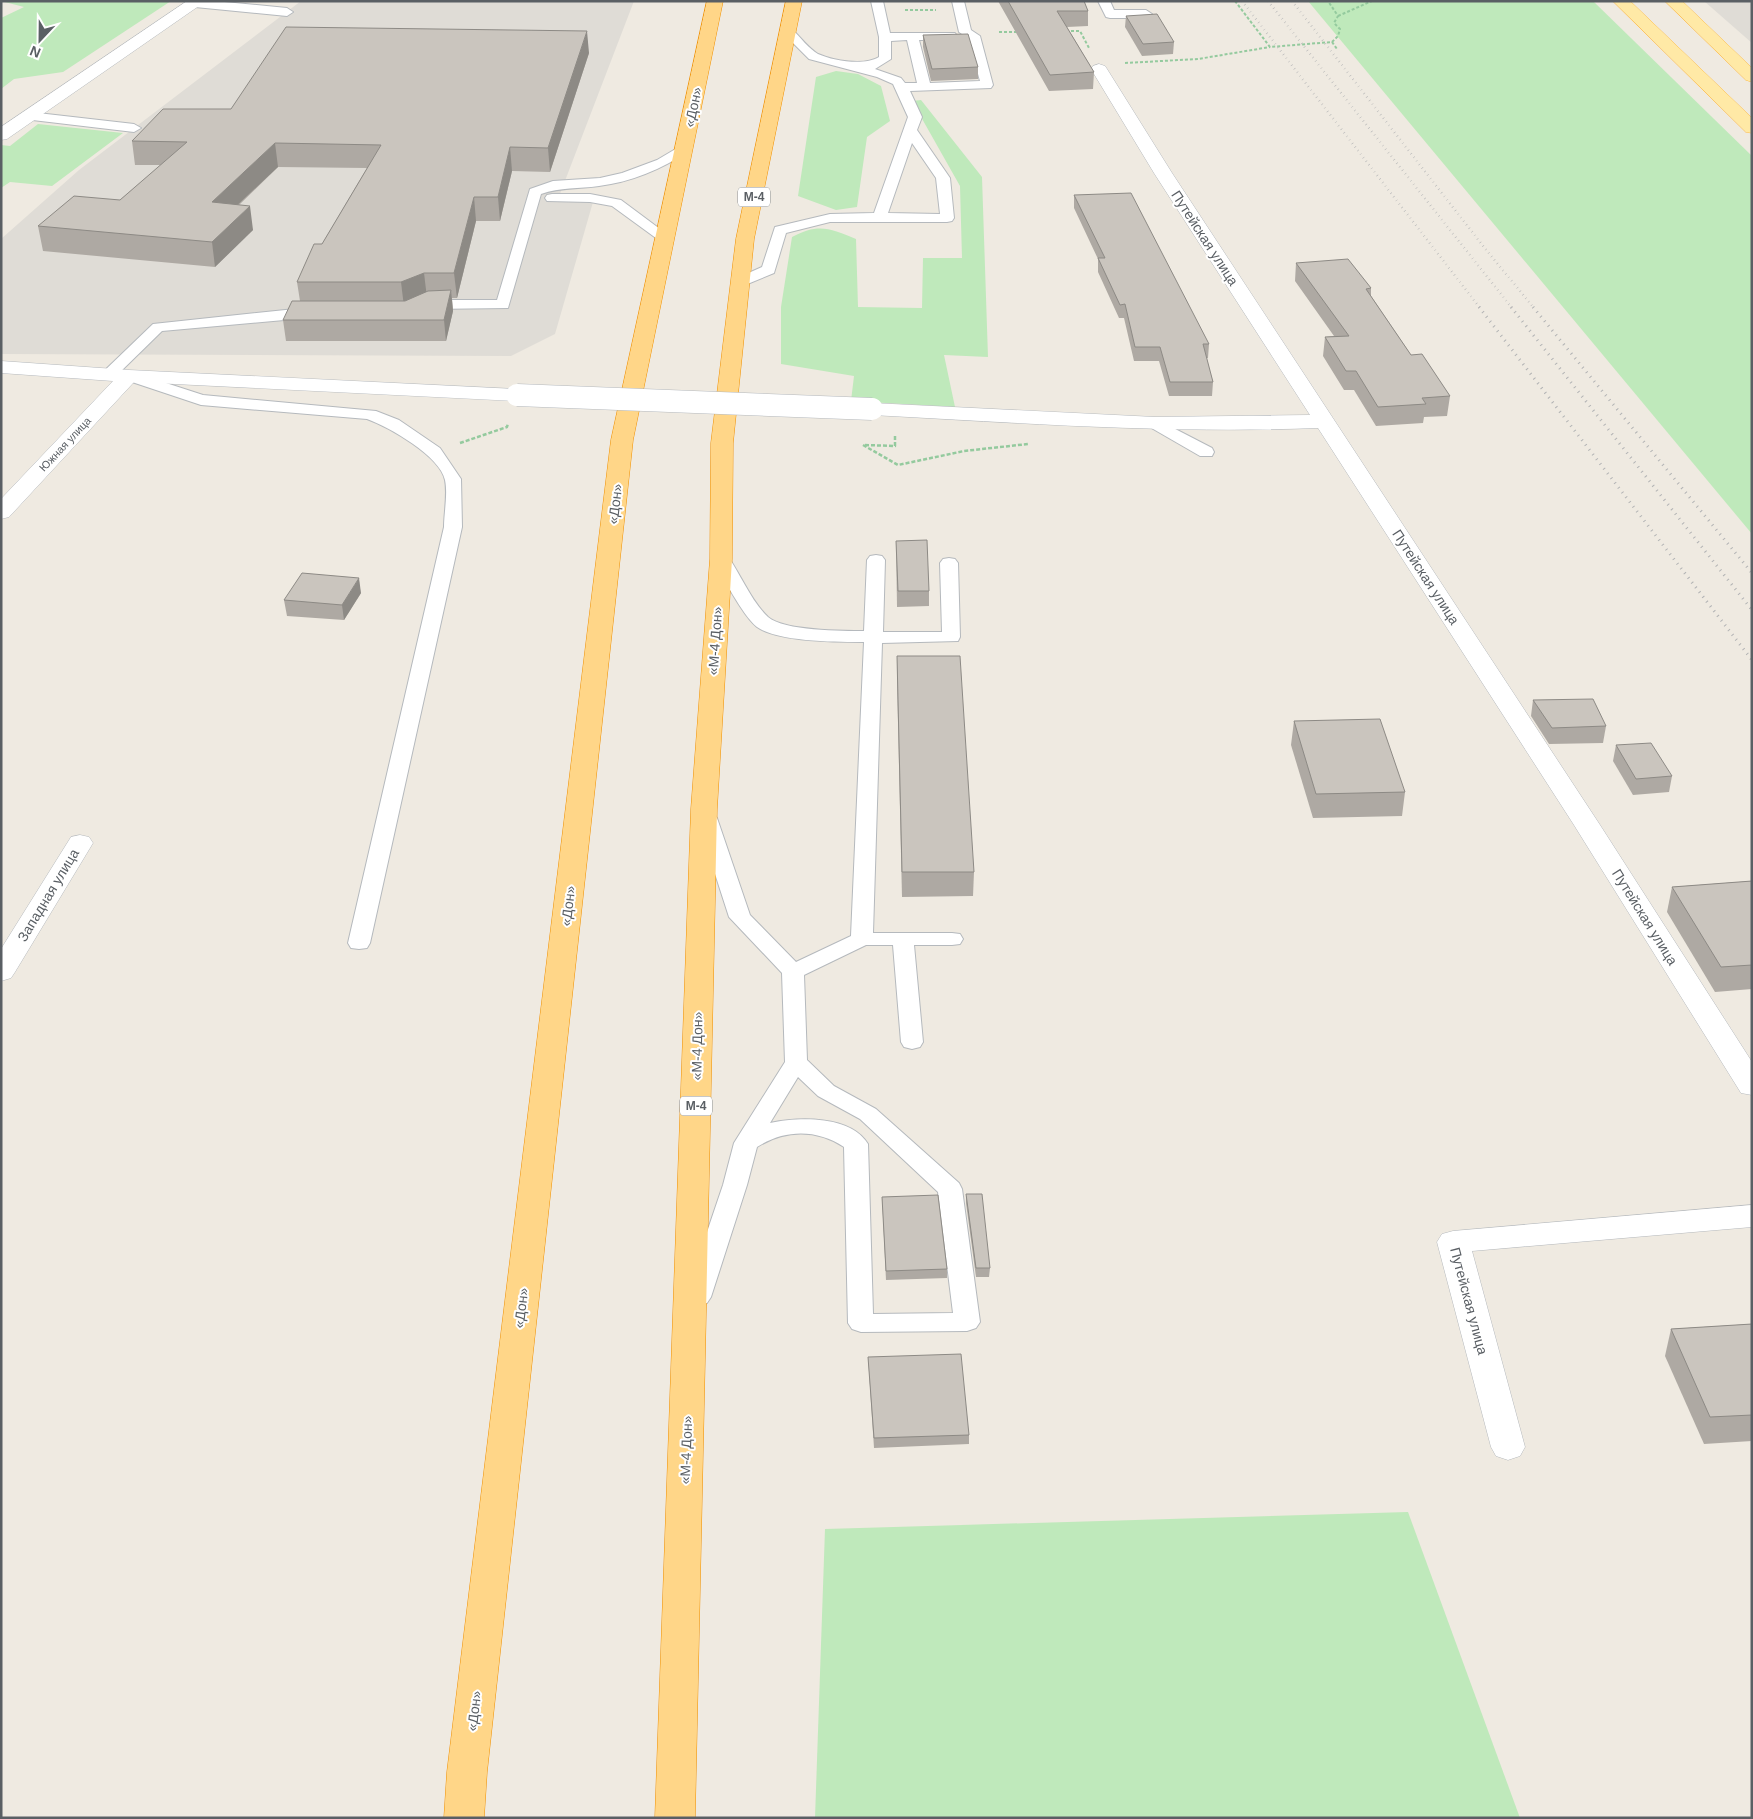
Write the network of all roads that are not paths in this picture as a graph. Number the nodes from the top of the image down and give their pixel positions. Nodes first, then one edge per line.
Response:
1 (715, 1) edge
2 (794, 1) edge
3 (1104, 1) edge
4 (1621, 1) edge
5 (1673, 1) edge
6 (197, 2) edge
7 (959, 5) edge
8 (878, 6) edge
9 (287, 12) dead end
10 (1146, 14) edge
11 (788, 32) junction
12 (974, 36) junction
13 (885, 37) junction
14 (912, 37) junction
15 (852, 65) junction
16 (1100, 68) road end
17 (1752, 77) edge
18 (924, 86) junction
19 (902, 87) junction
20 (29, 116) junction
21 (1748, 123) edge
22 (134, 128) dead end
23 (910, 130) junction
24 (1, 135) edge
25 (684, 148) junction
26 (535, 192) junction
27 (880, 217) junction
28 (665, 238) junction
29 (740, 282) junction
30 (414, 311) edge
31 (332, 314) edge
32 (1, 367) edge
33 (119, 375) junction
34 (1325, 421) junction
35 (1154, 423) junction
36 (1206, 452) dead end
37 (1, 512) edge
38 (721, 559) junction
39 (876, 560) dead end
40 (949, 563) dead end
41 (873, 637) junction
42 (704, 809) junction
43 (80, 843) dead end
44 (862, 939) junction
45 (903, 939) junction
46 (952, 939) dead end
47 (359, 943) dead end
48 (1, 972) edge
49 (793, 972) junction
50 (912, 1042) dead end
51 (796, 1062) junction
52 (1752, 1086) edge
53 (746, 1143) junction
54 (1752, 1216) edge
55 (690, 1320) junction
56 (1508, 1447) dead end
57 (464, 1818) edge
58 (676, 1818) edge

1 - 25 highway, «Дон»
2 - 11 highway, М-4
3 - 10 lane
4 - 21 main road
5 - 17 main road
6 - 9 lane
6 - 20 street
7 - 12 lane
8 - 13 lane
11 - 15 lane
11 - 29 highway, М-4
12 - 14 lane
12 - 18 lane
13 - 14 lane
13 - 15 lane
14 - 18 lane
15 - 19 lane
16 - 34 street, Путейская улица
18 - 19 lane
19 - 23 lane
20 - 22 lane
20 - 24 street
23 - 27 lane
23 - 27 lane
25 - 26 lane
25 - 28 highway, «Дон»
26 - 28 lane
26 - 30 lane
27 - 29 lane
28 - 57 highway, «Дон»
29 - 38 highway, «М-4 Дон» / М-4
31 - 33 lane
32 - 33 street
33 - 35 street, bridge
33 - 37 street, Южная улица
33 - 47 lane
34 - 35 street
34 - 52 street, Путейская улица
35 - 36 lane
38 - 41 lane
38 - 42 highway, «М-4 Дон» / М-4
39 - 41 lane
40 - 41 lane
41 - 44 lane
42 - 49 lane
42 - 55 highway, «М-4 Дон» / М-4
43 - 48 street, Западная улица
44 - 45 lane
44 - 49 lane
45 - 46 lane
45 - 50 lane
49 - 51 lane
51 - 53 lane
51 - 53 lane
53 - 55 lane
54 - 56 street, Путейская улица
55 - 58 highway, «М-4 Дон» / М-4

